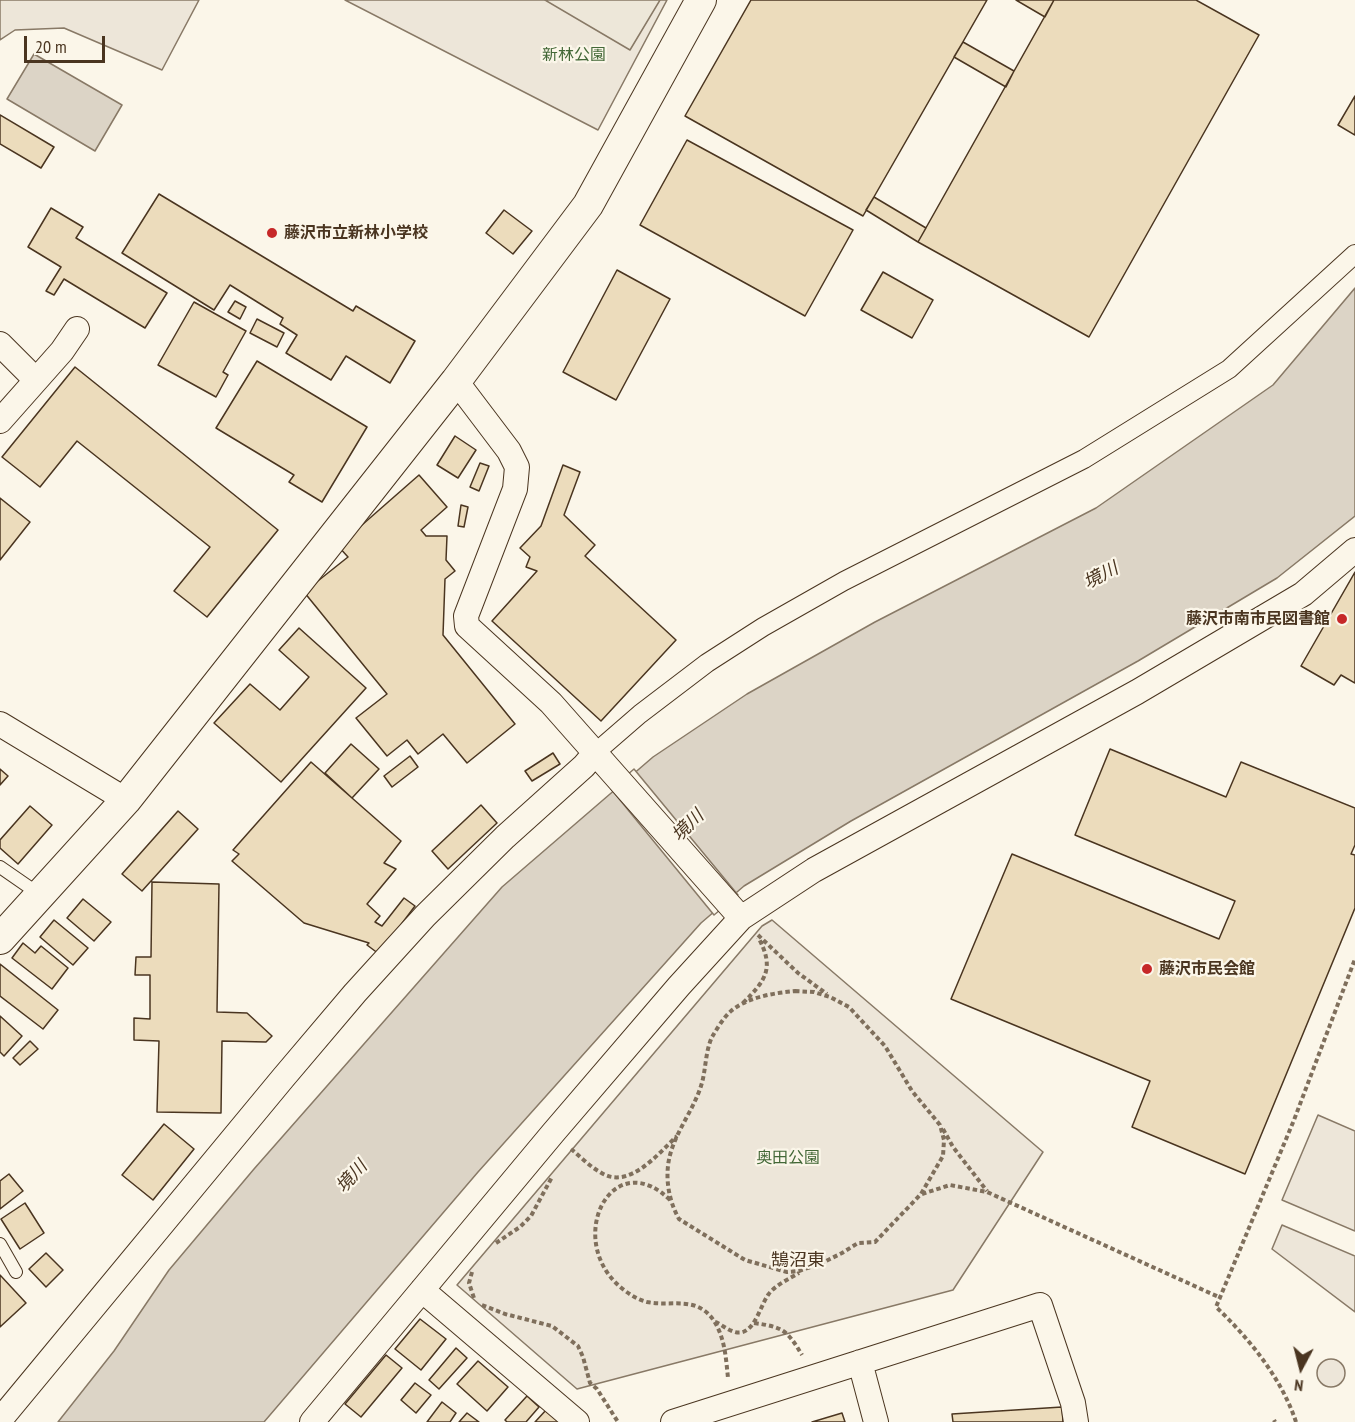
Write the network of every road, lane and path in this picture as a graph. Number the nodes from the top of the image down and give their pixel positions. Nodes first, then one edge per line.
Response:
1 (701, 0) edge
2 (1355, 254) edge
3 (77, 328) dead end
4 (0, 344) edge
5 (36, 380) junction
6 (456, 381) junction
7 (0, 421) edge
8 (1355, 550) edge
9 (0, 724) edge
10 (594, 753) junction
11 (126, 800) junction
12 (0, 867) edge
13 (39, 894) junction
14 (741, 918) junction
15 (0, 939) edge
16 (1355, 959) edge
17 (835, 1000) junction
18 (740, 1006) junction
19 (940, 1125) junction
20 (677, 1136) junction
21 (542, 1147) junction
22 (589, 1164) dead end
23 (987, 1192) junction
24 (921, 1194) junction
25 (671, 1201) junction
26 (0, 1244) edge
27 (489, 1250) dead end
28 (473, 1268) dead end
29 (802, 1270) junction
30 (16, 1272) dead end
31 (422, 1290) junction
32 (1221, 1298) junction
33 (713, 1321) junction
34 (754, 1323) junction
35 (860, 1362) junction
36 (815, 1377) junction
37 (731, 1404) junction
38 (323, 1418) edge
39 (0, 1420) edge
40 (578, 1422) edge
41 (618, 1422) edge
42 (673, 1422) edge
43 (876, 1422) edge
44 (1076, 1422) edge
45 (1296, 1422) edge

1 - 6 street
2 - 10 street
3 - 5 street
4 - 5 street
5 - 7 street
6 - 10 street
6 - 11 street
8 - 14 street
9 - 11 street
10 - 14 street
10 - 39 street
11 - 13 street
12 - 13 lane
13 - 15 street
14 - 21 street
16 - 32 path
17 - 18 path
17 - 18 path
17 - 19 path
18 - 20 path
19 - 23 path
19 - 24 path
20 - 22 path
20 - 25 path
21 - 27 path
21 - 31 street
23 - 24 path
23 - 32 path
24 - 29 path
25 - 29 path
25 - 33 path
26 - 30 lane
28 - 41 path
29 - 34 path
31 - 38 street
31 - 40 street
32 - 45 path
33 - 34 path
33 - 37 path
34 - 36 path
35 - 36 street
35 - 43 street
35 - 44 street
36 - 37 street
37 - 42 street

